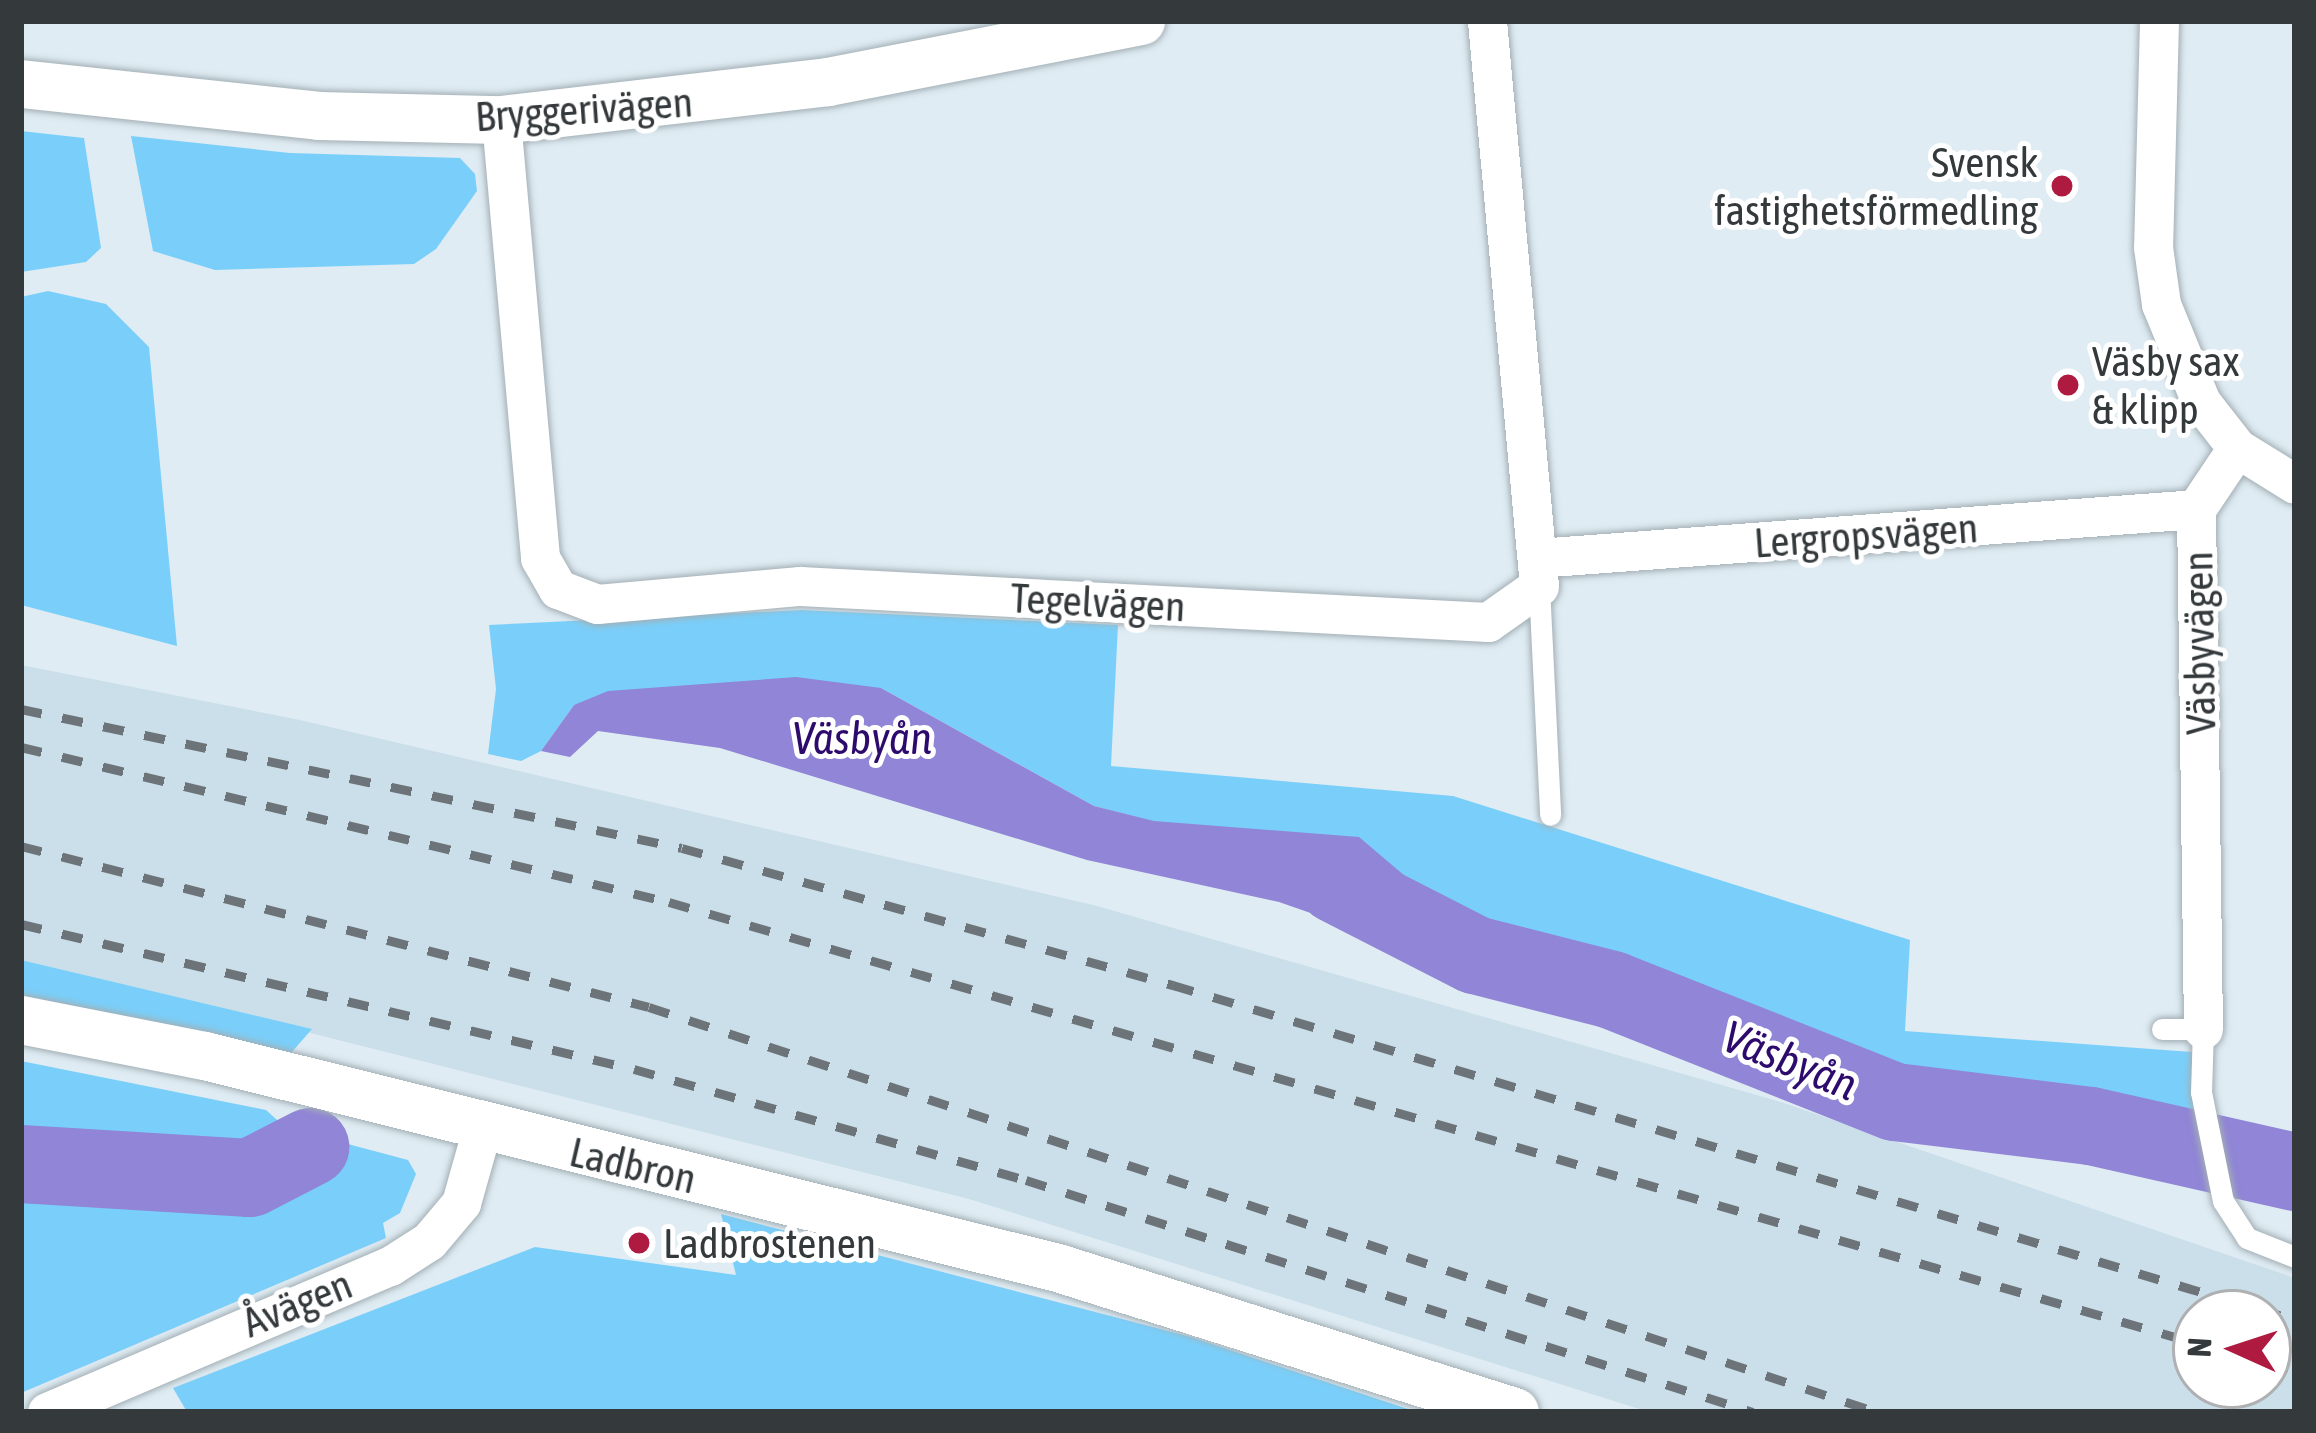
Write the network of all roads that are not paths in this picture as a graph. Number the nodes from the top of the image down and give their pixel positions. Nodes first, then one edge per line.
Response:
1 (1141, 21) edge
2 (1487, 21) edge
3 (2159, 21) edge
4 (21, 83) edge
5 (501, 120) junction
6 (2236, 448) junction
7 (2295, 484) edge
8 (2195, 508) junction
9 (1538, 572) junction
10 (1550, 814) dead end
11 (21, 1020) edge
12 (2162, 1029) dead end
13 (2203, 1029) junction
14 (482, 1129) junction
15 (2295, 1257) edge
16 (46, 1412) edge
17 (1515, 1412) edge

1 - 5 street, Bryggerivägen
2 - 9 street
3 - 6 street
4 - 5 street, Bryggerivägen
5 - 9 street, Tegelvägen
6 - 7 street
6 - 8 street, Väsbyvägen
8 - 9 street, Lergropsvägen
8 - 13 street, Väsbyvägen
9 - 10 lane
11 - 14 street, Ladbron
12 - 13 lane
13 - 15 lane, Väsbyvägen
14 - 16 street, Åvägen
14 - 17 street, Ladbron

